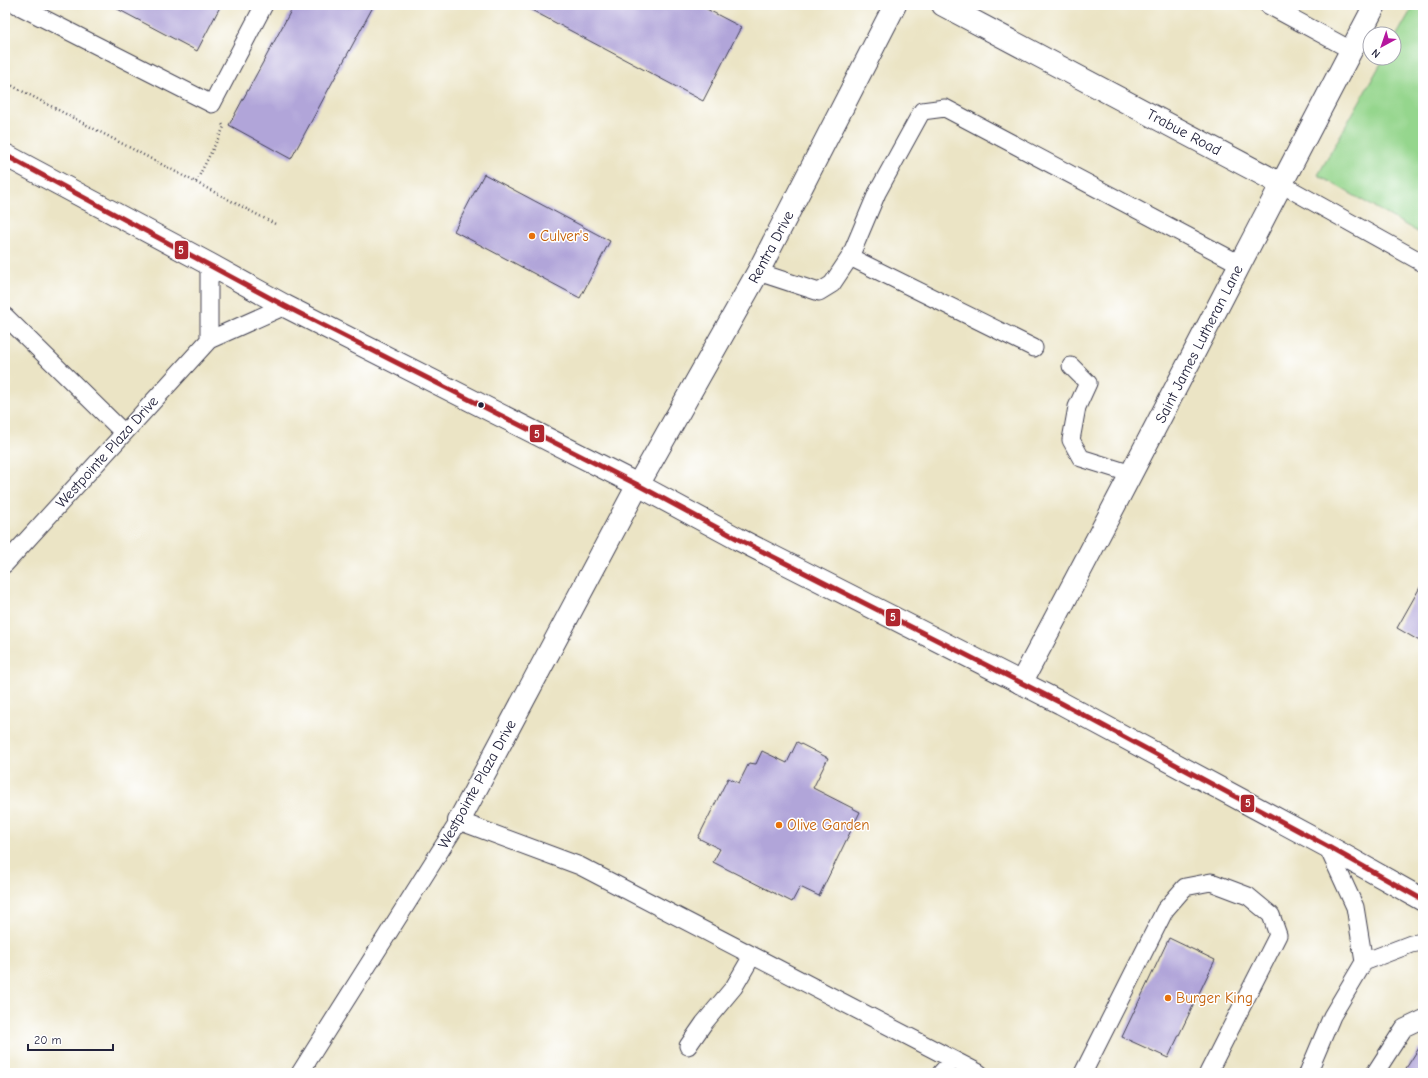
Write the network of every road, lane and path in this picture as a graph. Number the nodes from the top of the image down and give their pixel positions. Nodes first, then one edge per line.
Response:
1 (17, 5) edge
2 (264, 5) edge
3 (895, 5) edge
4 (943, 5) edge
5 (1375, 5) edge
6 (1273, 6) edge
7 (1351, 50) junction
8 (5, 82) edge
9 (212, 104) junction
10 (5, 155) edge
11 (196, 182) junction
12 (1281, 184) junction
13 (277, 225) dead end
14 (850, 258) junction
15 (1423, 263) edge
16 (209, 264) junction
17 (1240, 264) junction
18 (758, 272) junction
19 (285, 306) junction
20 (5, 316) edge
21 (209, 340) junction
22 (1034, 348) dead end
23 (1071, 366) dead end
24 (124, 434) junction
25 (1132, 474) junction
26 (638, 485) junction
27 (5, 564) edge
28 (1021, 683) junction
29 (459, 821) junction
30 (1327, 846) junction
31 (1423, 900) edge
32 (1423, 942) edge
33 (752, 956) junction
34 (1364, 962) junction
35 (1423, 1019) edge
36 (688, 1046) dead end
37 (953, 1060) junction
38 (1086, 1072) edge
39 (300, 1073) edge
40 (941, 1073) edge
41 (979, 1073) edge
42 (1208, 1073) edge
43 (1308, 1073) edge
44 (1375, 1073) edge

1 - 9 lane
2 - 9 lane
3 - 18 street, Rentra Drive
4 - 12 street, Trabue Road
5 - 7 street, Saint James Lutheran Lane
6 - 7 lane
7 - 12 street, Saint James Lutheran Lane
8 - 11 path
9 - 11 path
10 - 16 street
11 - 13 path
12 - 15 lane, Trabue Road
12 - 17 street, Saint James Lutheran Lane
14 - 17 lane
14 - 18 lane
14 - 22 lane
16 - 19 street
16 - 21 lane
17 - 25 street, Saint James Lutheran Lane
18 - 26 street, Rentra Drive
19 - 21 lane
19 - 26 street
20 - 24 lane
21 - 24 lane, Westpointe Plaza Drive
23 - 25 lane
24 - 27 lane, Westpointe Plaza Drive
25 - 28 street, Saint James Lutheran Lane
26 - 28 street
26 - 29 street, Westpointe Plaza Drive
28 - 30 street
29 - 33 lane
29 - 39 lane, Westpointe Plaza Drive
30 - 31 street
30 - 34 lane
32 - 34 lane
33 - 36 lane
33 - 37 lane
34 - 43 lane
35 - 44 lane
37 - 40 lane
37 - 41 lane
38 - 42 lane

